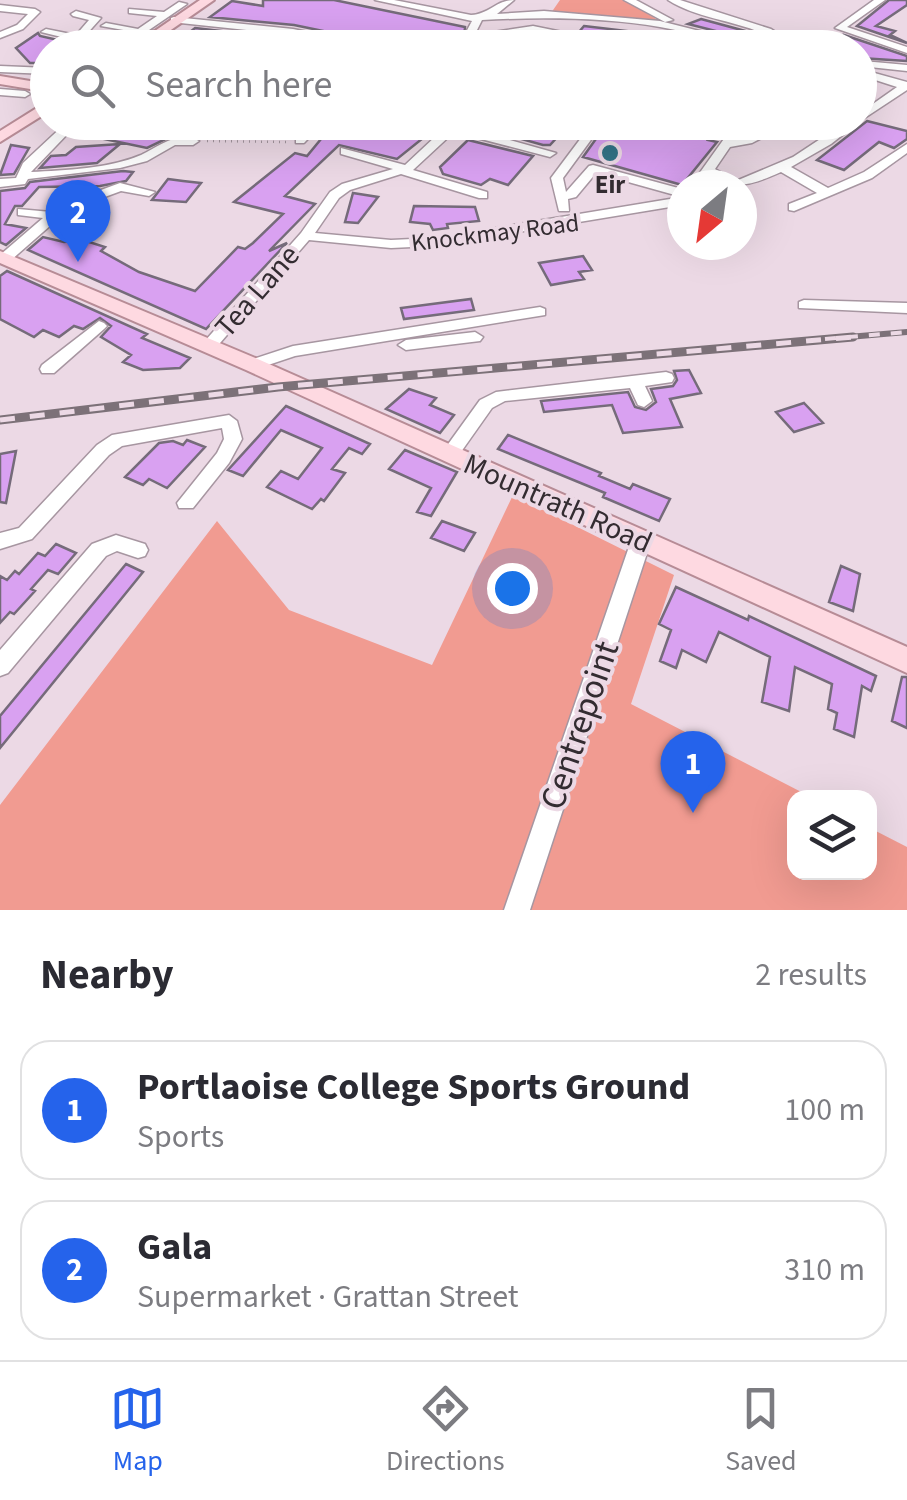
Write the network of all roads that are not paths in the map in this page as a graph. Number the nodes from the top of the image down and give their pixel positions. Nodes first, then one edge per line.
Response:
1 (380, 0) edge
2 (509, 0) edge
3 (628, 0) edge
4 (673, 0) edge
5 (880, 0) edge
6 (553, 2) edge
7 (193, 3) edge
8 (3, 10) edge
9 (132, 11) dead end
10 (76, 14) dead end
11 (544, 14) junction
12 (168, 17) junction
13 (481, 19) junction
14 (662, 22) junction
15 (101, 29) dead end
16 (88, 30) edge
17 (104, 30) edge
18 (146, 30) edge
19 (276, 30) edge
20 (473, 30) edge
21 (694, 30) edge
22 (765, 30) edge
23 (846, 30) edge
24 (0, 35) edge
25 (877, 41) edge
26 (877, 45) edge
27 (907, 52) edge
28 (877, 65) edge
29 (907, 68) edge
30 (0, 69) edge
31 (30, 72) edge
32 (30, 76) edge
33 (877, 77) edge
34 (0, 80) edge
35 (30, 85) edge
36 (906, 85) edge
37 (0, 92) edge
38 (25, 94) dead end
39 (877, 95) edge
40 (886, 99) junction
41 (877, 106) edge
42 (30, 117) edge
43 (0, 138) edge
44 (55, 140) edge
45 (192, 140) road end
46 (439, 140) edge
47 (506, 140) edge
48 (586, 140) edge
49 (729, 140) edge
50 (751, 140) edge
51 (825, 140) edge
52 (727, 143) junction
53 (907, 148) edge
54 (345, 151) dead end
55 (550, 153) dead end
56 (781, 167) junction
57 (404, 170) junction
58 (708, 170) edge
59 (22, 176) junction
60 (757, 176) edge
61 (0, 183) edge
62 (667, 189) edge
63 (149, 192) dead end
64 (827, 192) junction
65 (483, 195) dead end
66 (561, 197) junction
67 (667, 204) edge
68 (794, 207) dead end
69 (23, 212) dead end
70 (55, 216) junction
71 (568, 223) junction
72 (306, 236) junction
73 (2, 257) edge
74 (804, 305) dead end
75 (907, 308) edge
76 (540, 312) dead end
77 (111, 318) junction
78 (475, 337) dead end
79 (209, 346) junction
80 (292, 351) junction
81 (253, 365) junction
82 (48, 369) dead end
83 (666, 378) dead end
84 (635, 381) junction
85 (644, 401) dead end
86 (450, 454) junction
87 (186, 503) dead end
88 (0, 541) edge
89 (641, 541) junction
90 (138, 550) dead end
91 (907, 660) edge
92 (0, 666) edge
93 (518, 910) edge

1 - 13 street
2 - 13 street
3 - 14 street
4 - 22 street
5 - 23 street
6 - 11 street
7 - 12 main road
8 - 24 street
9 - 12 street
10 - 16 street
11 - 13 street
11 - 14 street
12 - 18 main road
12 - 19 street
13 - 20 street
14 - 21 street
15 - 17 street
25 - 27 street
26 - 27 street
28 - 29 street
30 - 31 street
32 - 34 main road
33 - 36 street
34 - 35 main road
36 - 40 street
37 - 38 street
39 - 40 street
40 - 41 street
42 - 43 main road
44 - 59 street
45 - 59 street
46 - 57 street
47 - 55 street
48 - 66 street
49 - 52 street
50 - 52 street
51 - 56 street
52 - 58 street
53 - 64 street
54 - 57 street
56 - 60 street
56 - 64 street
57 - 65 street
57 - 72 street, Tea Lane
59 - 61 street
62 - 66 street
63 - 70 street
64 - 68 street
66 - 71 street
67 - 71 street, Knockmay Road
69 - 70 street
70 - 73 street
71 - 72 street, Knockmay Road
72 - 79 street, Tea Lane
73 - 77 main road, Mountrath Road
74 - 75 street
76 - 80 street
77 - 79 main road, Mountrath Road
77 - 82 street
78 - 80 street
79 - 81 main road, Mountrath Road
80 - 81 street
81 - 86 main road, Mountrath Road
83 - 84 street
84 - 85 street
84 - 86 street
86 - 89 main road, Mountrath Road
87 - 88 street
89 - 91 main road, Mountrath Road
89 - 93 street, Centrepoint
90 - 92 street

